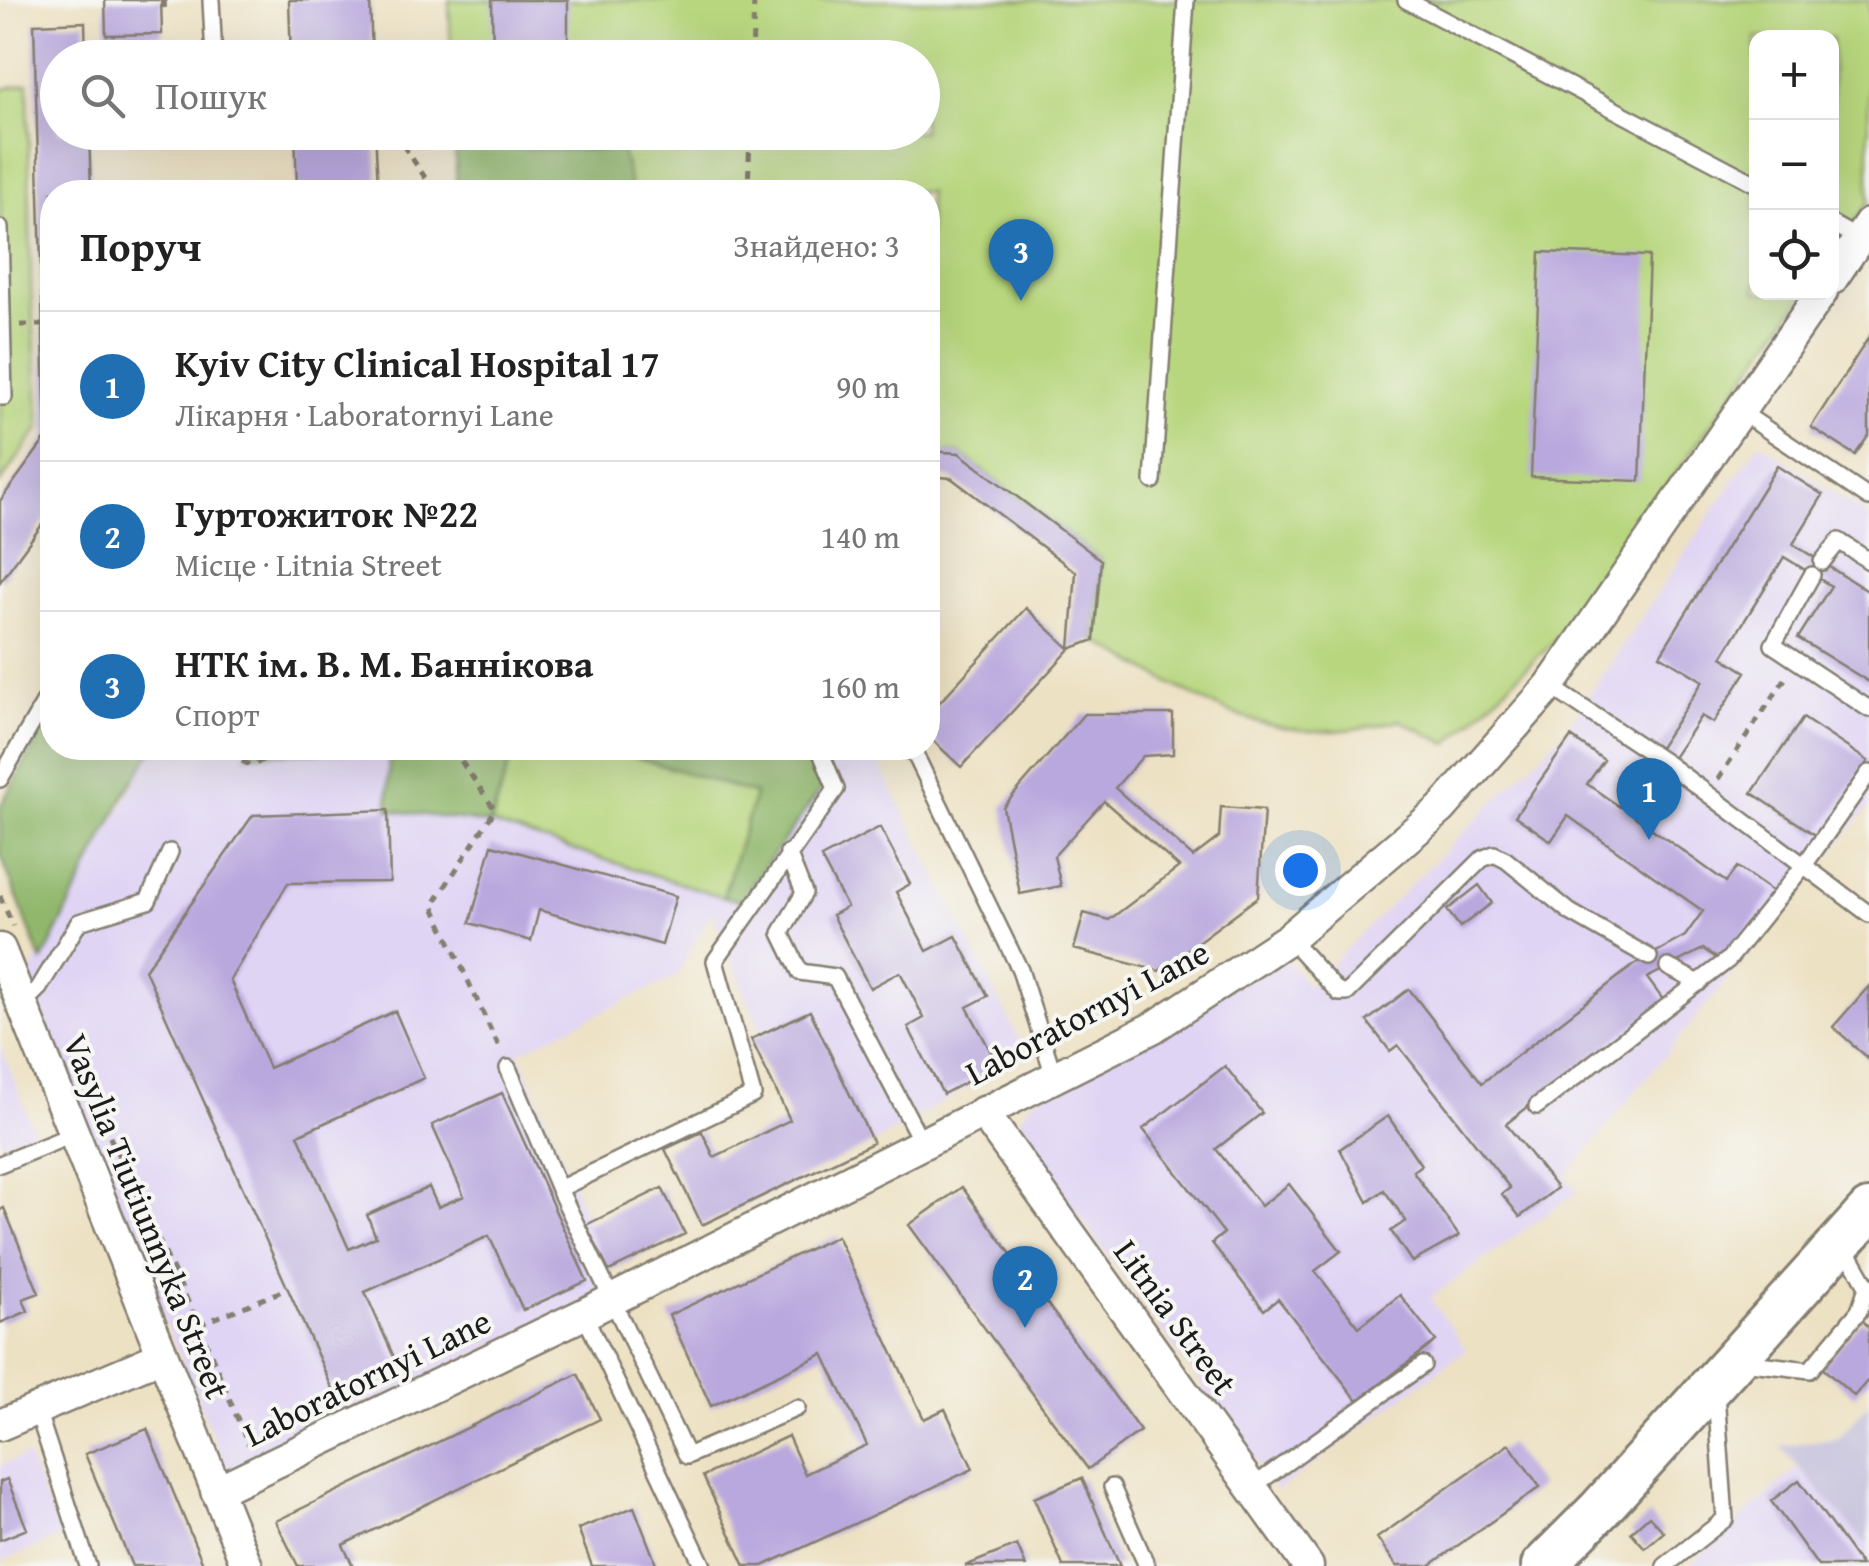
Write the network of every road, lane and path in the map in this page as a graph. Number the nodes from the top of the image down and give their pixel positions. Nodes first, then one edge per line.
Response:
1 (164, 0) edge
2 (211, 0) edge
3 (754, 0) edge
4 (1186, 0) edge
5 (1406, 0) edge
6 (165, 15) dead end
7 (213, 40) edge
8 (753, 40) edge
9 (406, 150) edge
10 (749, 150) edge
11 (426, 180) edge
12 (748, 180) edge
13 (1749, 180) edge
14 (1839, 226) edge
15 (0, 228) edge
16 (1864, 231) edge
17 (1839, 268) edge
18 (1817, 300) edge
19 (33, 325) dead end
20 (40, 325) edge
21 (0, 397) edge
22 (1741, 412) junction
23 (1152, 481) dead end
24 (1869, 498) edge
25 (1869, 561) edge
26 (1797, 661) junction
27 (1550, 686) junction
28 (1869, 709) edge
29 (40, 710) edge
30 (262, 760) edge
31 (460, 760) edge
32 (824, 760) edge
33 (918, 760) edge
34 (242, 761) dead end
35 (1869, 774) edge
36 (0, 779) edge
37 (1707, 796) junction
38 (170, 852) dead end
39 (788, 853) junction
40 (1805, 864) junction
41 (0, 896) edge
42 (1869, 914) edge
43 (1289, 938) junction
44 (10, 946) edge
45 (1649, 957) dead end
46 (1668, 967) dead end
47 (1699, 984) junction
48 (22, 1006) junction
49 (508, 1068) joint
50 (1054, 1076) junction
51 (90, 1094) dead end
52 (1537, 1106) dead end
53 (983, 1112) junction
54 (74, 1134) junction
55 (920, 1141) junction
56 (0, 1164) edge
57 (559, 1189) junction
58 (1856, 1226) edge
59 (1868, 1288) edge
60 (287, 1289) dead end
61 (597, 1308) junction
62 (199, 1325) junction
63 (162, 1356) junction
64 (1422, 1365) dead end
65 (1724, 1372) junction
66 (796, 1408) dead end
67 (37, 1410) junction
68 (0, 1425) edge
69 (250, 1448) dead end
70 (1112, 1487) dead end
71 (1252, 1487) junction
72 (216, 1491) junction
73 (88, 1566) edge
74 (247, 1566) edge
75 (703, 1566) edge
76 (1147, 1566) edge
77 (1308, 1566) edge
78 (1543, 1566) edge
79 (1665, 1566) edge

1 - 6 path
2 - 7 lane
3 - 8 path
4 - 23 lane
5 - 13 lane
9 - 11 path
10 - 12 path
14 - 16 lane
15 - 21 lane
16 - 17 street
18 - 22 street, Laboratornyi Lane
19 - 20 path
22 - 24 lane
22 - 27 street, Laboratornyi Lane
25 - 26 lane
26 - 28 lane
26 - 37 path
27 - 37 lane
27 - 43 street, Laboratornyi Lane
29 - 36 lane
30 - 34 path
31 - 49 path
32 - 39 lane
33 - 50 lane
35 - 40 lane
37 - 40 lane
38 - 48 lane
39 - 55 lane
39 - 57 lane
40 - 42 lane
40 - 47 lane
41 - 44 path
43 - 45 lane
43 - 50 street, Laboratornyi Lane
44 - 48 street, Vasylia Tiutiunnyka Street
46 - 47 lane
47 - 52 lane
48 - 54 street, Vasylia Tiutiunnyka Street
49 - 57 lane
50 - 53 street, Laboratornyi Lane
51 - 62 path
53 - 55 street, Laboratornyi Lane
53 - 71 street, Litnia Street
54 - 56 lane
54 - 63 street, Vasylia Tiutiunnyka Street
55 - 61 street, Laboratornyi Lane
57 - 61 lane
58 - 59 lane
58 - 65 main road
59 - 65 lane
60 - 62 path
61 - 66 lane
61 - 72 street, Laboratornyi Lane
61 - 75 lane
62 - 69 path
63 - 67 street
63 - 72 street, Vasylia Tiutiunnyka Street
64 - 71 lane
65 - 78 main road
65 - 79 lane
67 - 68 street
67 - 73 lane
70 - 76 lane
71 - 77 street, Litnia Street
72 - 74 street, Vasylia Tiutiunnyka Street

